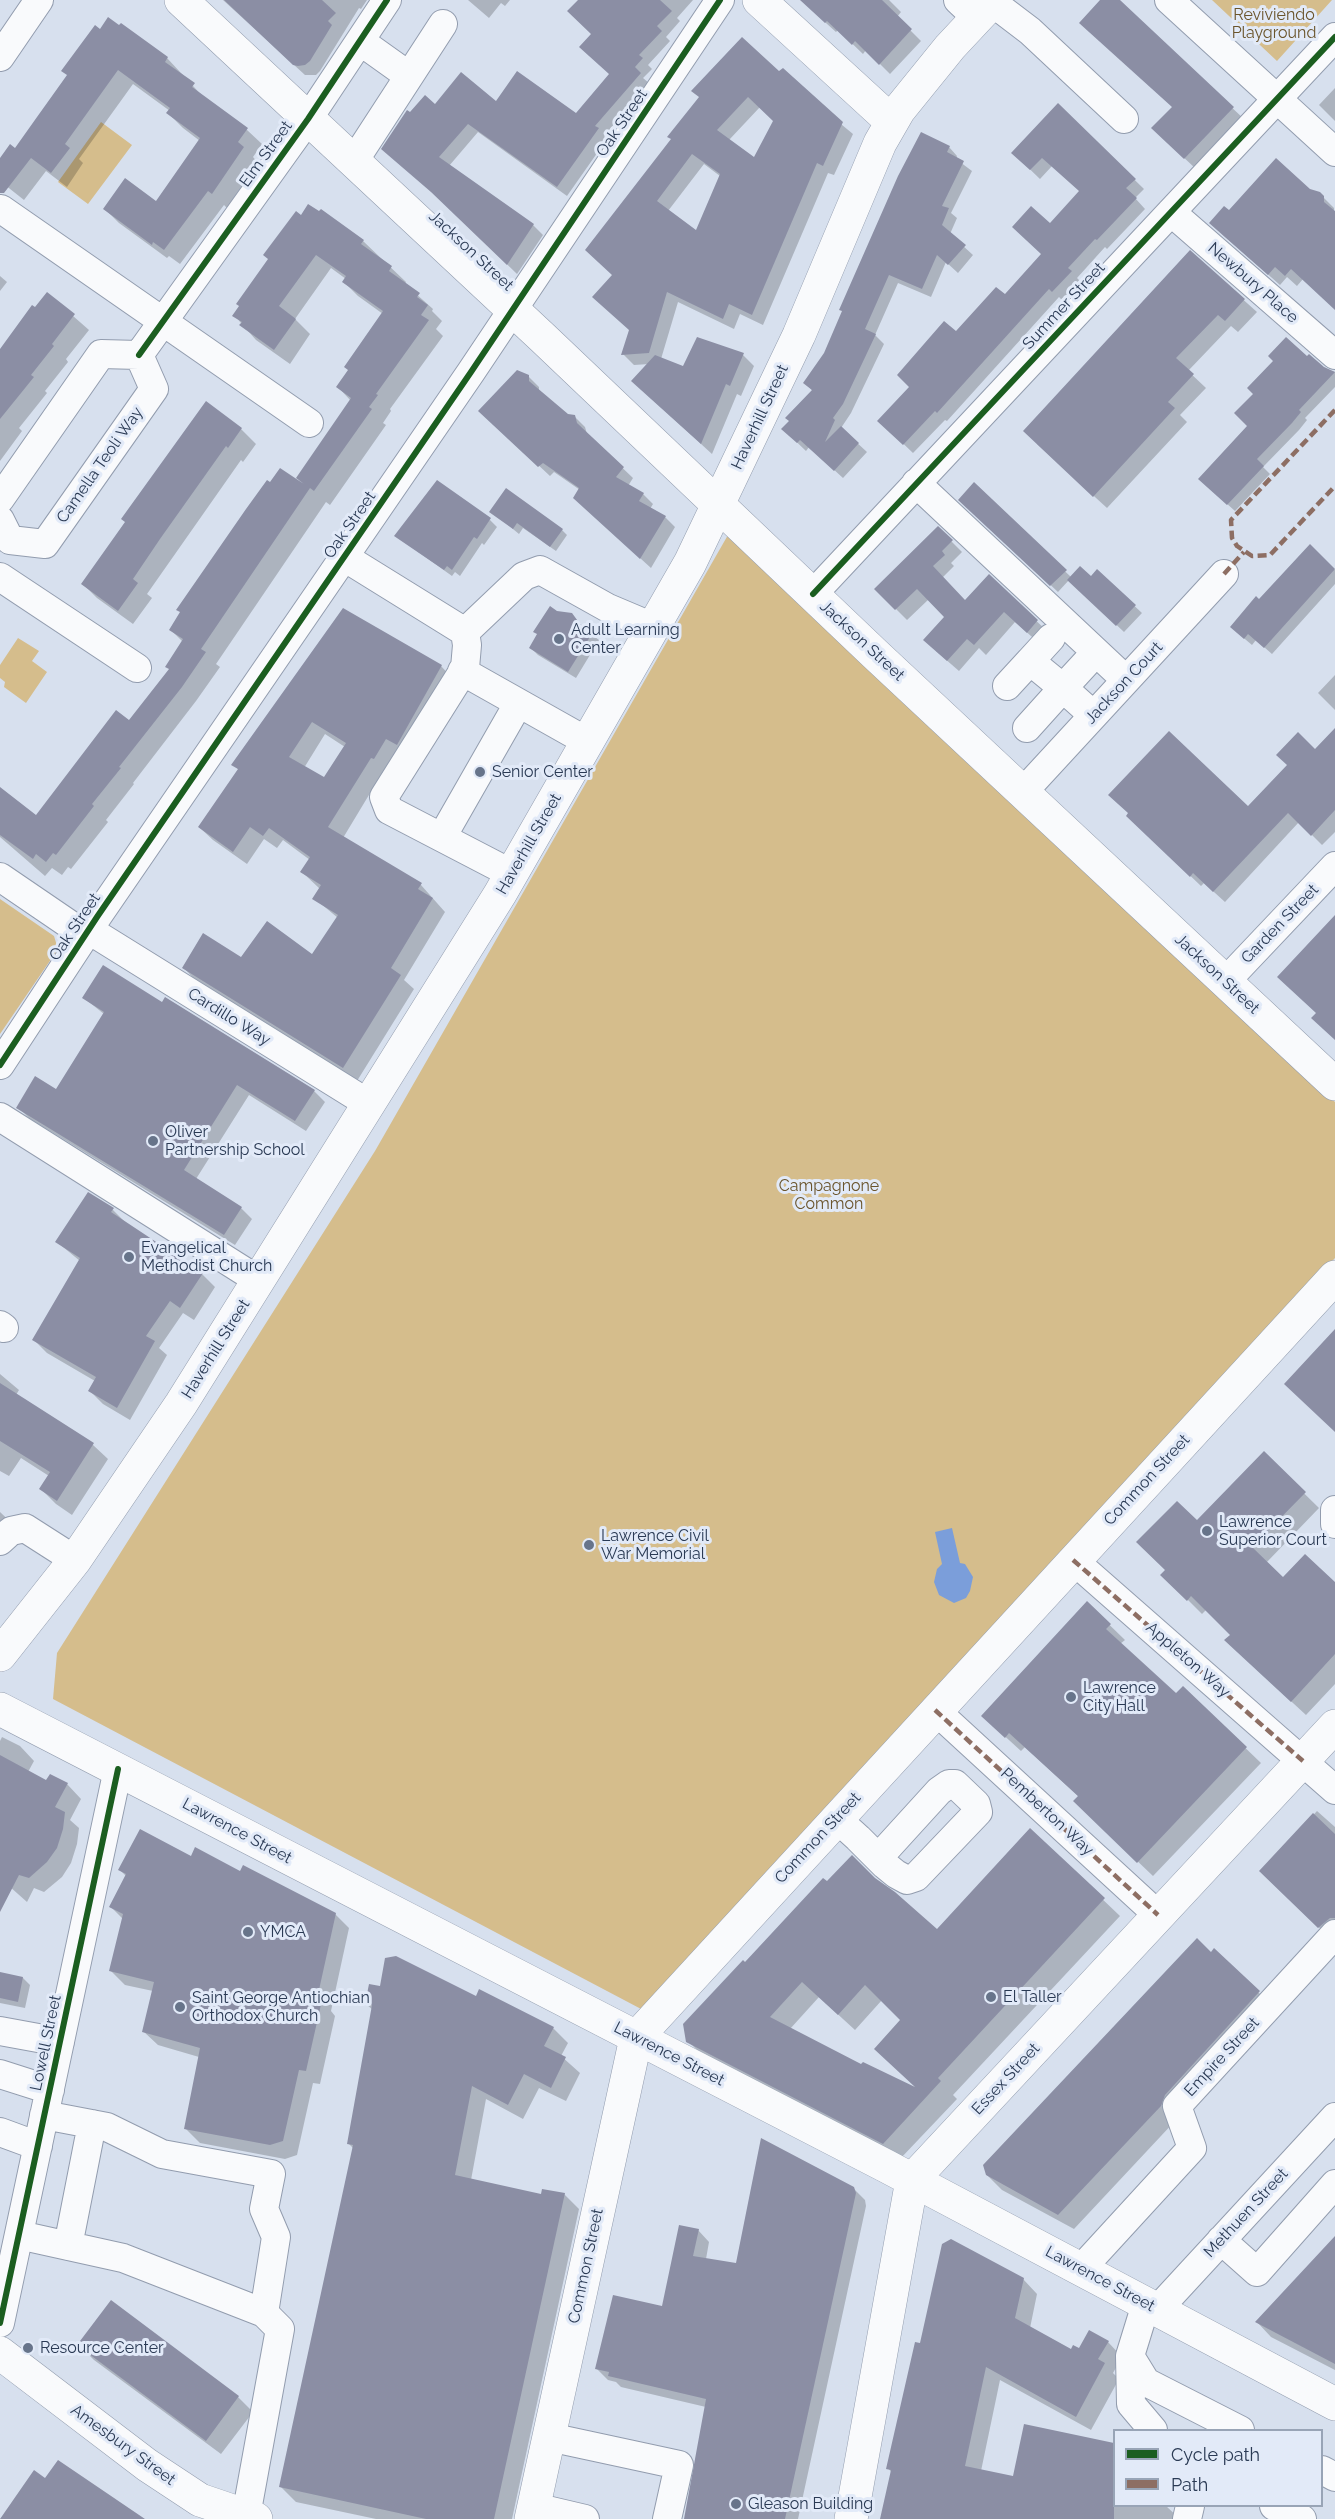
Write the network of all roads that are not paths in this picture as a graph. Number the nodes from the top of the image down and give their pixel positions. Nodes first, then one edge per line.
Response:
1 (39, 0) edge
2 (181, 0) edge
3 (387, 0) edge
4 (720, 0) edge
5 (759, 0) edge
6 (1169, 0) edge
7 (980, 5) edge
8 (443, 24) dead end
9 (1335, 37) edge
10 (360, 41) junction
11 (0, 57) edge
12 (409, 76) junction
13 (1277, 99) junction
14 (308, 119) junction
15 (1124, 119) dead end
16 (892, 122) junction
17 (1335, 152) edge
18 (354, 161) junction
19 (1, 209) edge
20 (1171, 212) junction
21 (513, 310) junction
22 (163, 320) junction
23 (139, 355) junction
24 (1335, 355) edge
25 (309, 423) dead end
26 (916, 483) junction
27 (0, 499) edge
28 (718, 504) junction
29 (4, 538) edge
30 (344, 557) junction
31 (1224, 574) dead end
32 (0, 577) edge
33 (813, 594) junction
34 (653, 627) junction
35 (465, 632) junction
36 (1051, 638) dead end
37 (1030, 661) junction
38 (1086, 663) dead end
39 (137, 668) dead end
40 (462, 671) junction
41 (1126, 680) junction
42 (1007, 686) dead end
43 (1063, 688) junction
44 (519, 704) junction
45 (1093, 716) junction
46 (1027, 728) dead end
47 (588, 742) junction
48 (1023, 792) junction
49 (442, 837) junction
50 (1335, 866) edge
51 (512, 874) junction
52 (0, 878) edge
53 (87, 932) junction
54 (1225, 982) junction
55 (0, 1065) edge
56 (1335, 1084) edge
57 (369, 1104) junction
58 (0, 1117) edge
59 (1335, 1277) edge
60 (258, 1280) junction
61 (1335, 1510) edge
62 (1335, 1524) edge
63 (0, 1541) edge
64 (75, 1560) junction
65 (1073, 1560) junction
66 (0, 1655) edge
67 (0, 1709) edge
68 (935, 1710) junction
69 (1335, 1726) edge
70 (1303, 1761) junction
71 (118, 1769) junction
72 (1335, 1790) edge
73 (836, 1818) junction
74 (878, 1858) dead end
75 (1158, 1915) junction
76 (1335, 1934) edge
77 (0, 2031) edge
78 (636, 2038) junction
79 (60, 2042) junction
80 (0, 2074) edge
81 (47, 2102) junction
82 (1335, 2116) edge
83 (92, 2124) junction
84 (0, 2132) edge
85 (38, 2146) junction
86 (912, 2180) junction
87 (1335, 2184) edge
88 (19, 2235) junction
89 (1221, 2240) junction
90 (68, 2246) junction
91 (1081, 2269) junction
92 (1152, 2307) junction
93 (264, 2313) junction
94 (0, 2323) edge
95 (0, 2353) edge
96 (1130, 2356) junction
97 (1335, 2404) edge
98 (1152, 2429) edge
99 (1238, 2429) edge
100 (549, 2436) junction
101 (1278, 2507) edge
102 (532, 2513) edge
103 (233, 2515) edge
104 (585, 2519) edge
105 (667, 2519) edge
106 (851, 2519) edge
107 (1302, 2519) edge

1 - 11 street
2 - 14 main road, Jackson Street
3 - 10 street, Elm Street
4 - 21 street, Oak Street
5 - 16 main road
6 - 13 street
7 - 15 street
7 - 16 main road, Haverhill Street
8 - 12 street
9 - 13 street, Summer Street
10 - 12 street
10 - 14 street, Elm Street
12 - 18 street
13 - 17 street
13 - 20 street, Summer Street
14 - 18 main road, Jackson Street
14 - 22 street, Elm Street
16 - 28 main road, Haverhill Street
18 - 21 main road, Jackson Street
19 - 22 street
20 - 24 street, Newbury Place
20 - 26 street, Summer Street
21 - 28 main road, Jackson Street
21 - 30 street, Oak Street
22 - 23 street
22 - 25 street
23 - 27 street
23 - 29 street, Camella Teoli Way
26 - 33 street, Summer Street
26 - 41 street
28 - 33 main road, Jackson Street
28 - 34 main road, Haverhill Street
30 - 35 street
30 - 53 street, Oak Street
31 - 41 street, Jackson Court
32 - 39 street
33 - 48 main road, Jackson Street
34 - 35 street
34 - 47 main road, Haverhill Street
35 - 40 street
36 - 37 street
37 - 42 street
37 - 43 street
38 - 43 street
40 - 44 street
40 - 49 street
41 - 45 street, Jackson Court
43 - 45 street
43 - 46 street
44 - 47 street
44 - 49 street
45 - 48 street, Jackson Court
47 - 51 main road, Haverhill Street
48 - 54 main road, Jackson Street
49 - 51 street
50 - 54 street, Garden Street
51 - 57 main road, Haverhill Street
52 - 53 street, Cardillo Way
53 - 55 street, Oak Street
53 - 57 street, Cardillo Way
54 - 56 main road, Jackson Street
57 - 60 main road, Haverhill Street
58 - 60 street
59 - 65 main road, Common Street
60 - 64 main road, Haverhill Street
61 - 62 street
63 - 64 street
64 - 66 main road, Haverhill Street
65 - 68 main road, Common Street
65 - 70 street, Appleton Way
67 - 71 main road, Lawrence Street
68 - 73 main road, Common Street
68 - 75 street, Pemberton Way
69 - 70 main road, Essex Street
70 - 72 street, Appleton Way
70 - 75 main road, Essex Street
71 - 78 main road, Lawrence Street
71 - 79 street, Lowell Street
73 - 74 street
73 - 78 main road, Common Street
75 - 86 main road, Essex Street
76 - 91 street, Empire Street
77 - 79 street
78 - 86 main road, Lawrence Street
78 - 100 main road, Common Street
79 - 81 street, Lowell Street
80 - 81 street
81 - 83 street
81 - 85 street, Lowell Street
82 - 89 street, Methuen Street
83 - 90 street
83 - 93 street
84 - 85 street
85 - 88 street, Lowell Street
86 - 91 main road, Lawrence Street
86 - 106 main road
87 - 89 street
88 - 90 street
88 - 94 street, Lowell Street
89 - 92 street, Methuen Street
90 - 93 street
91 - 92 main road, Lawrence Street
92 - 96 street
92 - 97 main road, Lawrence Street
93 - 103 street
95 - 103 main road, Amesbury Street
96 - 98 street
96 - 99 street
100 - 102 main road, Common Street
100 - 105 street
101 - 107 street
102 - 104 street

